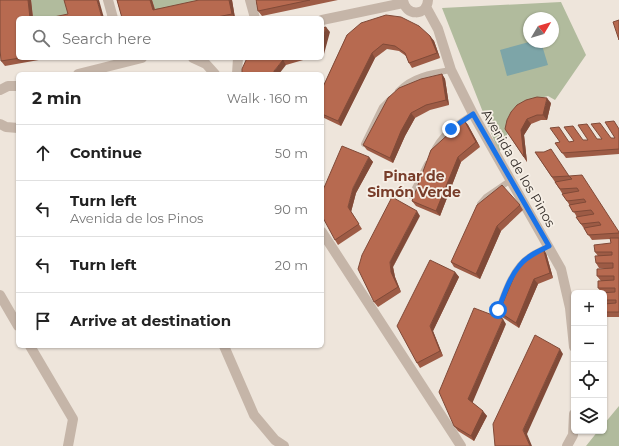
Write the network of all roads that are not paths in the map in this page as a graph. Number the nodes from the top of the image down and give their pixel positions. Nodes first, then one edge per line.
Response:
1 (108, 0) edge
2 (250, 0) edge
3 (403, 2) edge
4 (427, 4) edge
5 (112, 16) edge
6 (254, 16) edge
7 (324, 20) edge
8 (123, 60) edge
9 (197, 60) edge
10 (238, 60) edge
11 (451, 70) junction
12 (85, 72) edge
13 (213, 72) edge
14 (237, 72) edge
15 (16, 86) edge
16 (0, 90) edge
17 (473, 114) junction
18 (364, 144) edge
19 (511, 180) junction
20 (411, 196) dead end
21 (475, 210) edge
22 (324, 235) edge
23 (549, 246) junction
24 (0, 295) edge
25 (498, 310) edge
26 (16, 323) edge
27 (572, 326) edge
28 (31, 348) edge
29 (225, 348) edge
30 (573, 434) edge
31 (68, 446) edge
32 (284, 446) edge
33 (461, 446) edge
34 (567, 446) edge

1 - 5 street
2 - 6 street
3 - 4 street
3 - 7 street
4 - 11 street, Avenida de los Pinos
8 - 12 street
9 - 13 street
10 - 14 street
11 - 17 street, Avenida de los Pinos
11 - 18 lane
15 - 16 street
17 - 19 street, Avenida de los Pinos
17 - 20 lane
19 - 21 lane
19 - 23 street, Avenida de los Pinos
22 - 33 street
23 - 25 lane
23 - 27 street, Avenida de los Pinos
24 - 26 street
28 - 31 street
29 - 32 street
30 - 34 street

